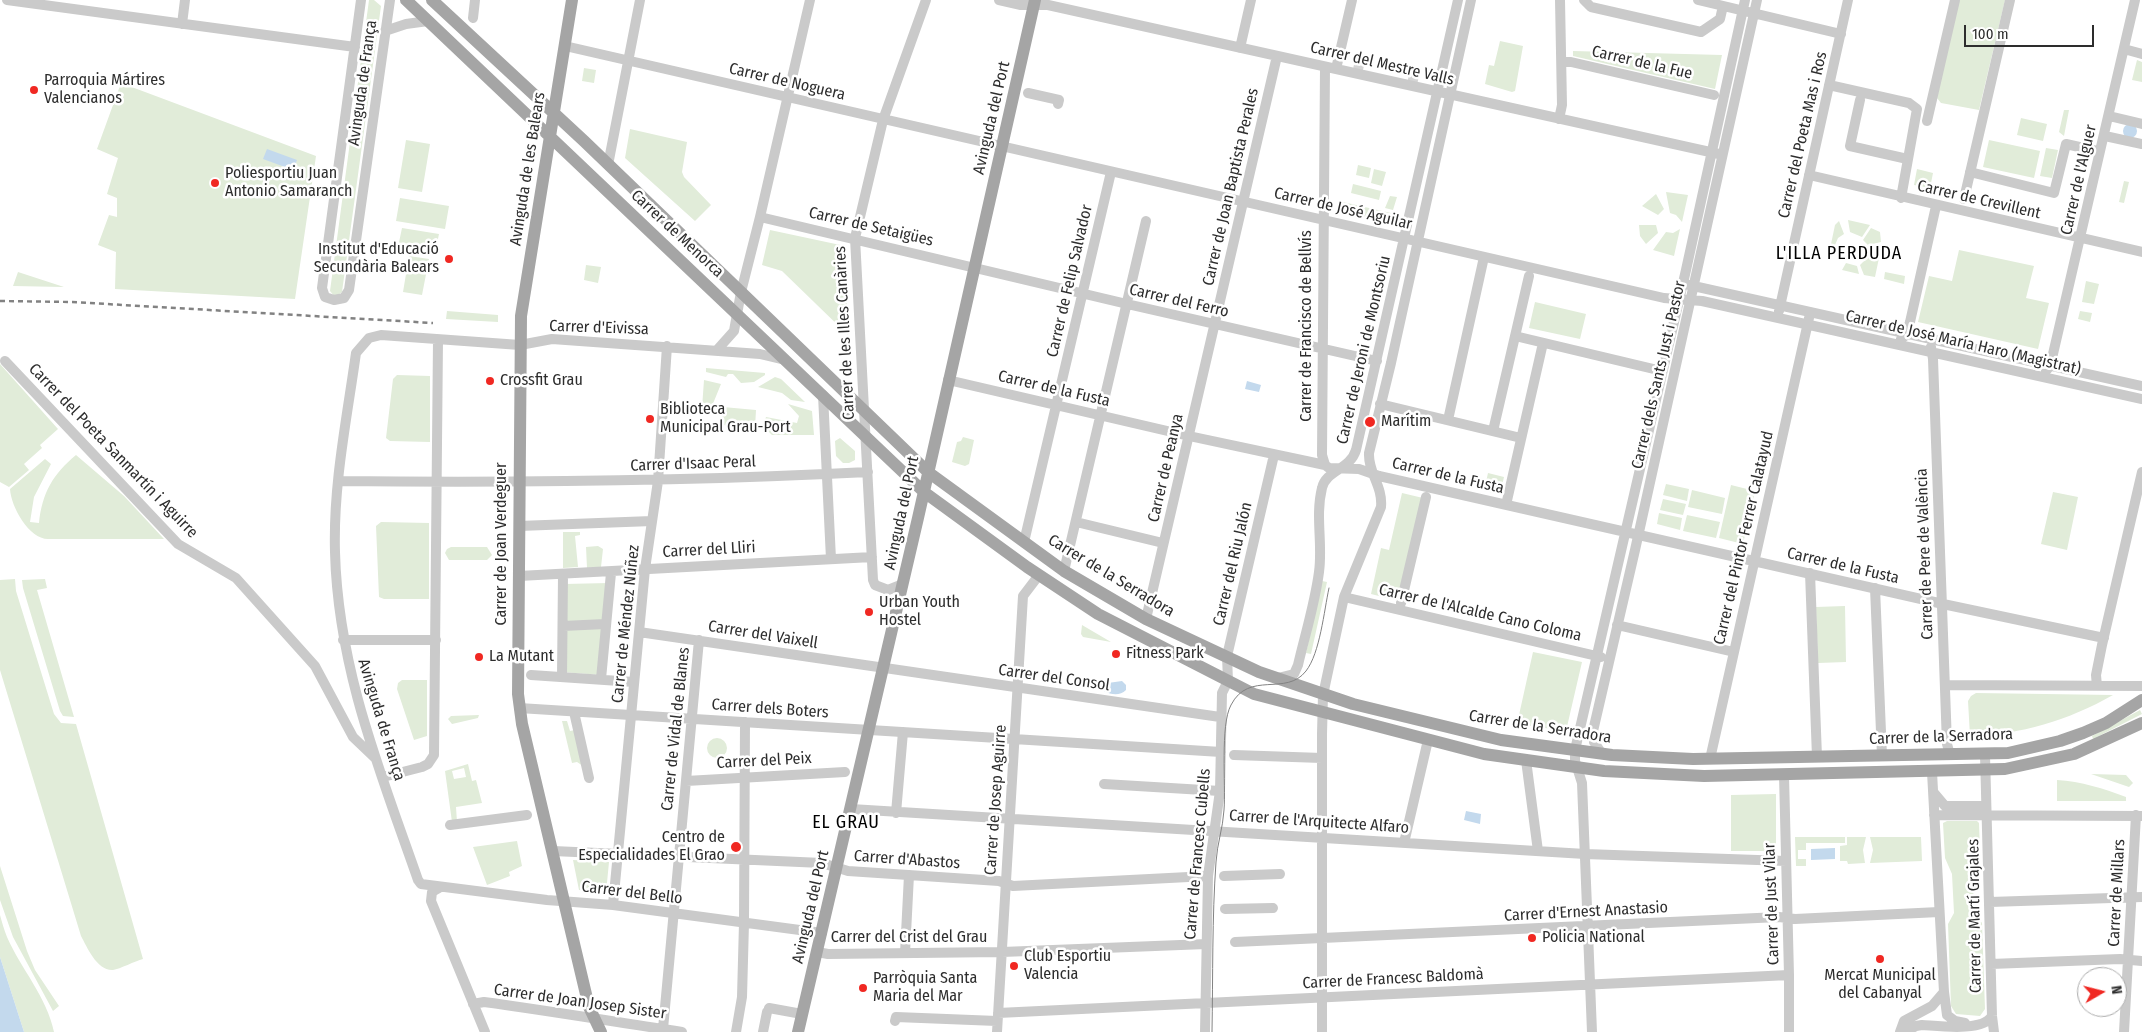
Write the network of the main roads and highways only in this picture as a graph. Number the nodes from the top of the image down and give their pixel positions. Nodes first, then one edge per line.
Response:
1 (406, 0) edge
2 (432, 0) edge
3 (572, 0) edge
4 (1035, 2) edge
5 (554, 114) junction
6 (549, 136) junction
7 (520, 344) joint
8 (928, 472) junction
9 (924, 492) junction
10 (2142, 700) edge
11 (2142, 723) edge
12 (601, 1032) edge
13 (798, 1032) edge

1 - 6 main road, Carrer de Menorca
2 - 5 main road, Carrer de Menorca
3 - 5 main road, Avinguda de les Balears
4 - 8 main road, Avinguda del Port
5 - 6 main road, Avinguda de les Balears
5 - 8 main road, Carrer de Menorca
6 - 7 main road, Avinguda de les Balears
6 - 9 main road, Carrer de Menorca
7 - 12 main road, Carrer de Joan Verdeguer
8 - 9 main road, Avinguda del Port
8 - 10 main road, Carrer de la Serradora
9 - 11 main road, Carrer de la Serradora
9 - 13 main road, Avinguda del Port

